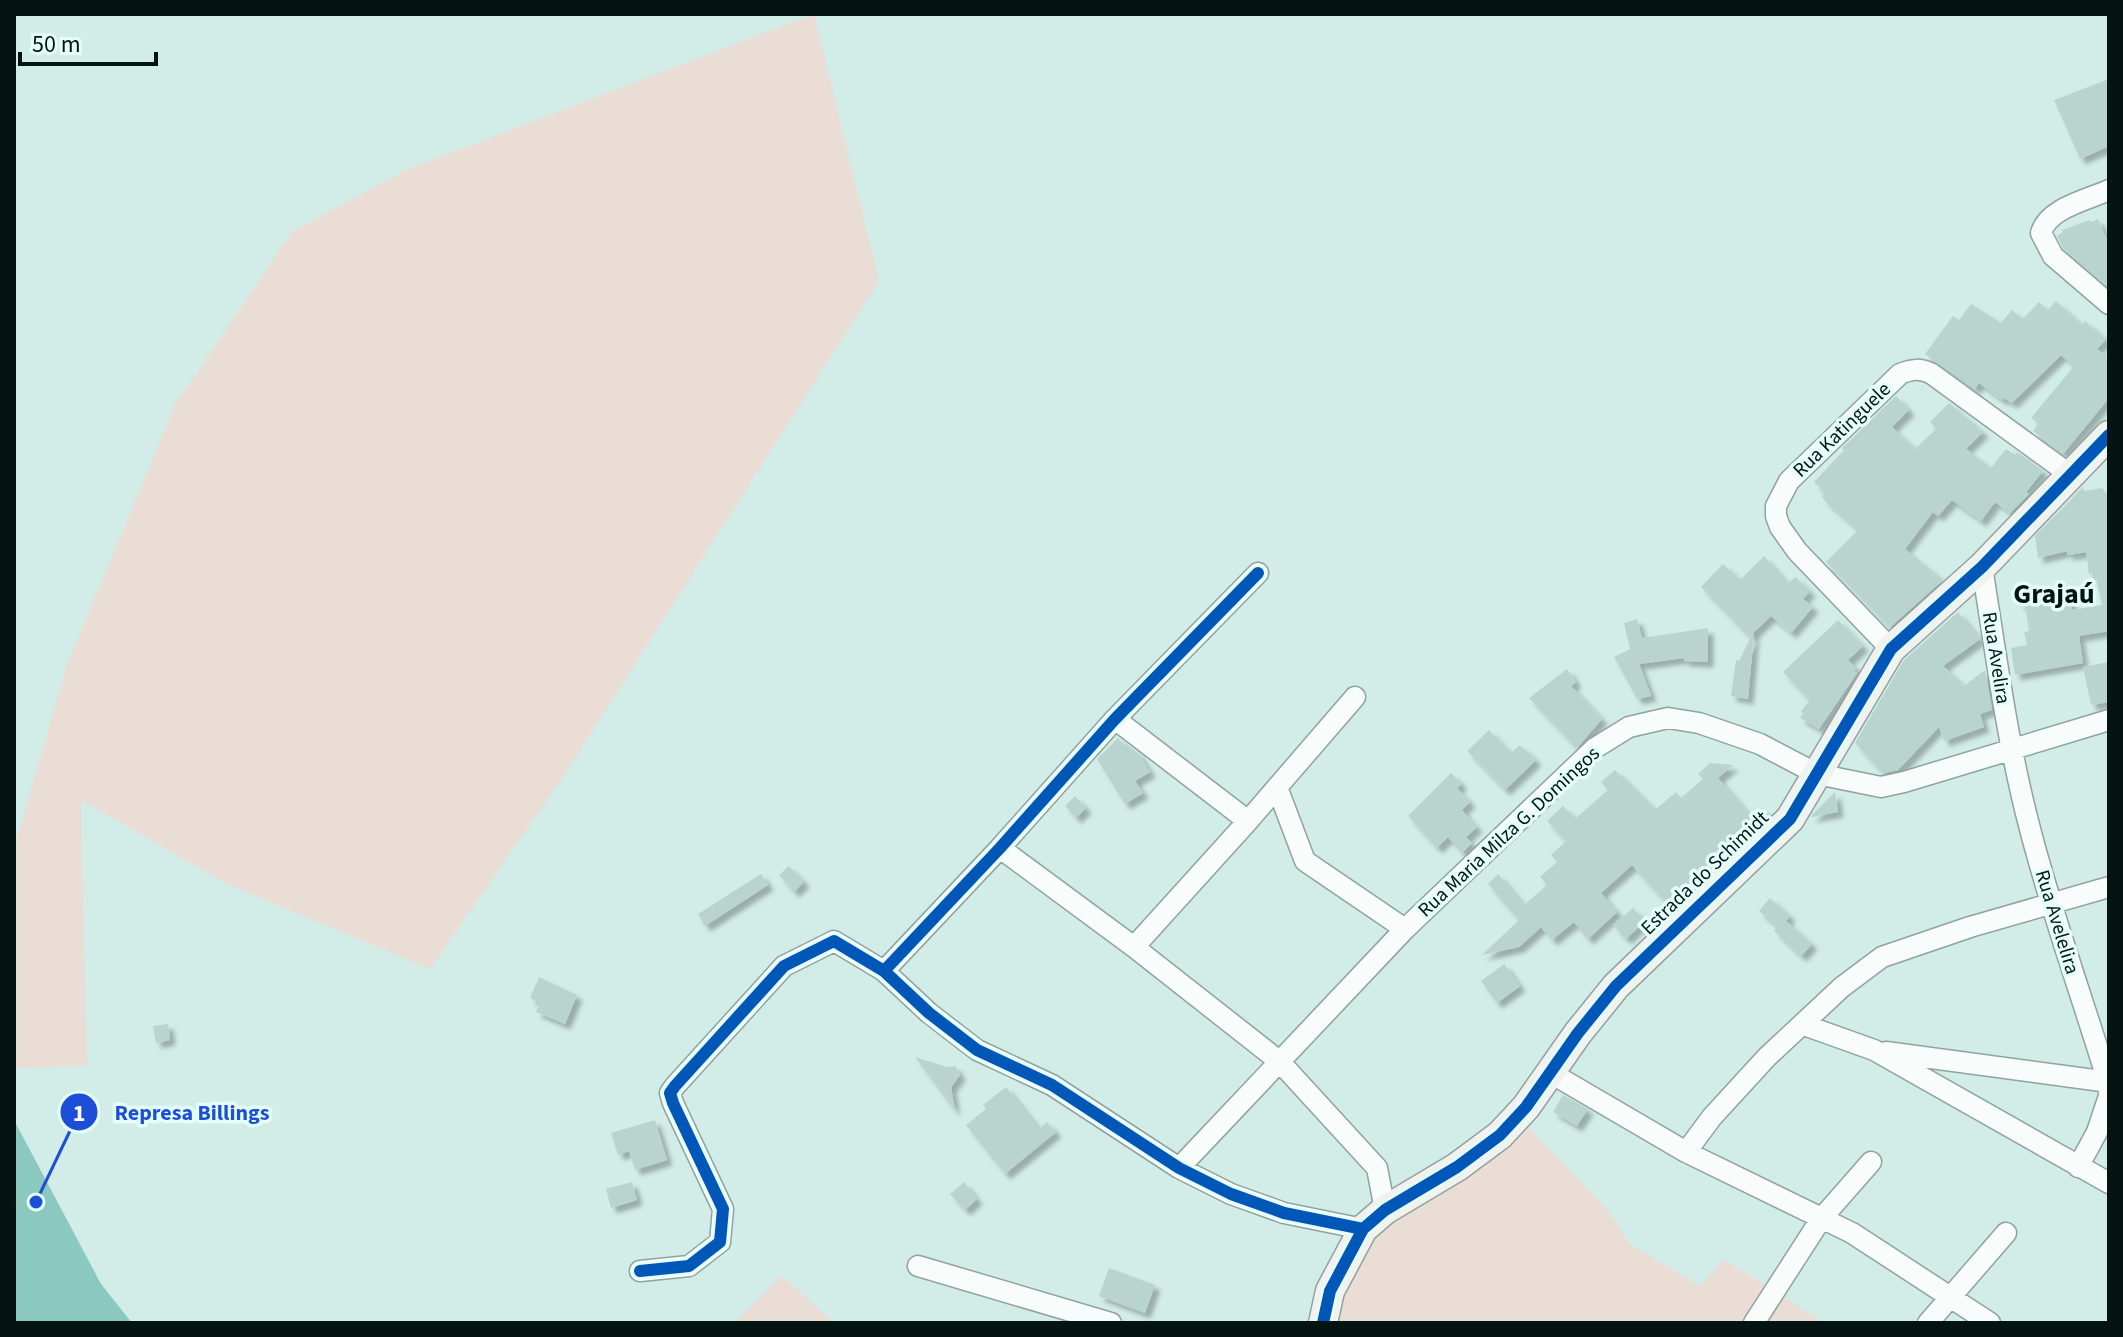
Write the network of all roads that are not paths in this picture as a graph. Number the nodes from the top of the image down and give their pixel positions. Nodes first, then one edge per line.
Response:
1 (2109, 190) edge
2 (2109, 304) edge
3 (2109, 435) edge
4 (2072, 476) junction
5 (1982, 567) junction
6 (1258, 573) dead end
7 (1891, 649) junction
8 (1355, 697) dead end
9 (1115, 719) junction
10 (2109, 720) edge
11 (2011, 749) junction
12 (1817, 774) junction
13 (1277, 787) junction
14 (1248, 821) junction
15 (1000, 848) junction
16 (2109, 887) edge
17 (2051, 905) junction
18 (1405, 929) junction
19 (1134, 947) junction
20 (884, 971) junction
21 (1804, 1025) junction
22 (1874, 1050) junction
23 (1279, 1061) junction
24 (1551, 1073) junction
25 (2108, 1082) edge
26 (2109, 1095) edge
27 (1686, 1152) junction
28 (1871, 1162) dead end
29 (2078, 1167) junction
30 (1179, 1168) junction
31 (2109, 1183) edge
32 (1385, 1210) junction
33 (1821, 1219) junction
34 (1363, 1229) junction
35 (2006, 1233) dead end
36 (918, 1266) dead end
37 (640, 1271) dead end
38 (1948, 1298) junction
39 (1111, 1323) edge
40 (1323, 1323) edge
41 (1754, 1323) edge
42 (1928, 1323) edge
43 (1990, 1323) edge

1 - 2 street
3 - 4 street, Estrada do Schimidt
4 - 5 street, Estrada do Schimidt
4 - 7 street, Rua Katinguele
5 - 7 street, Estrada do Schimidt
5 - 11 street, Rua Avelira
6 - 9 street
7 - 12 street, Estrada do Schimidt
8 - 13 street
9 - 14 street
9 - 15 street
10 - 11 street, Rua Maria Milza G. Domingos
11 - 12 street, Rua Maria Milza G. Domingos
11 - 17 street, Rua Avelelira
12 - 18 street, Rua Maria Milza G. Domingos
12 - 24 street, Estrada do Schimidt
13 - 14 street
13 - 18 street
14 - 19 street
15 - 19 street
15 - 20 street
16 - 17 street
17 - 21 street
17 - 25 street, Rua Avelelira
18 - 23 street, Rua Maria Milza G. Domingos
19 - 23 street
20 - 30 street
20 - 37 street
21 - 22 street
21 - 27 street
22 - 25 street
22 - 29 street
23 - 30 street, Rua Maria Milza G. Domingos
23 - 32 street
24 - 27 street
24 - 32 street, Estrada do Schimidt
25 - 26 street, Rua Avelelira
26 - 29 street, Rua Avelelira
27 - 33 street
28 - 33 street
29 - 31 street
30 - 34 street
32 - 34 street, Estrada do Schimidt
33 - 38 street
33 - 41 street
34 - 40 street, Estrada do Schimidt
35 - 38 street
36 - 39 street
38 - 42 street
38 - 43 street

